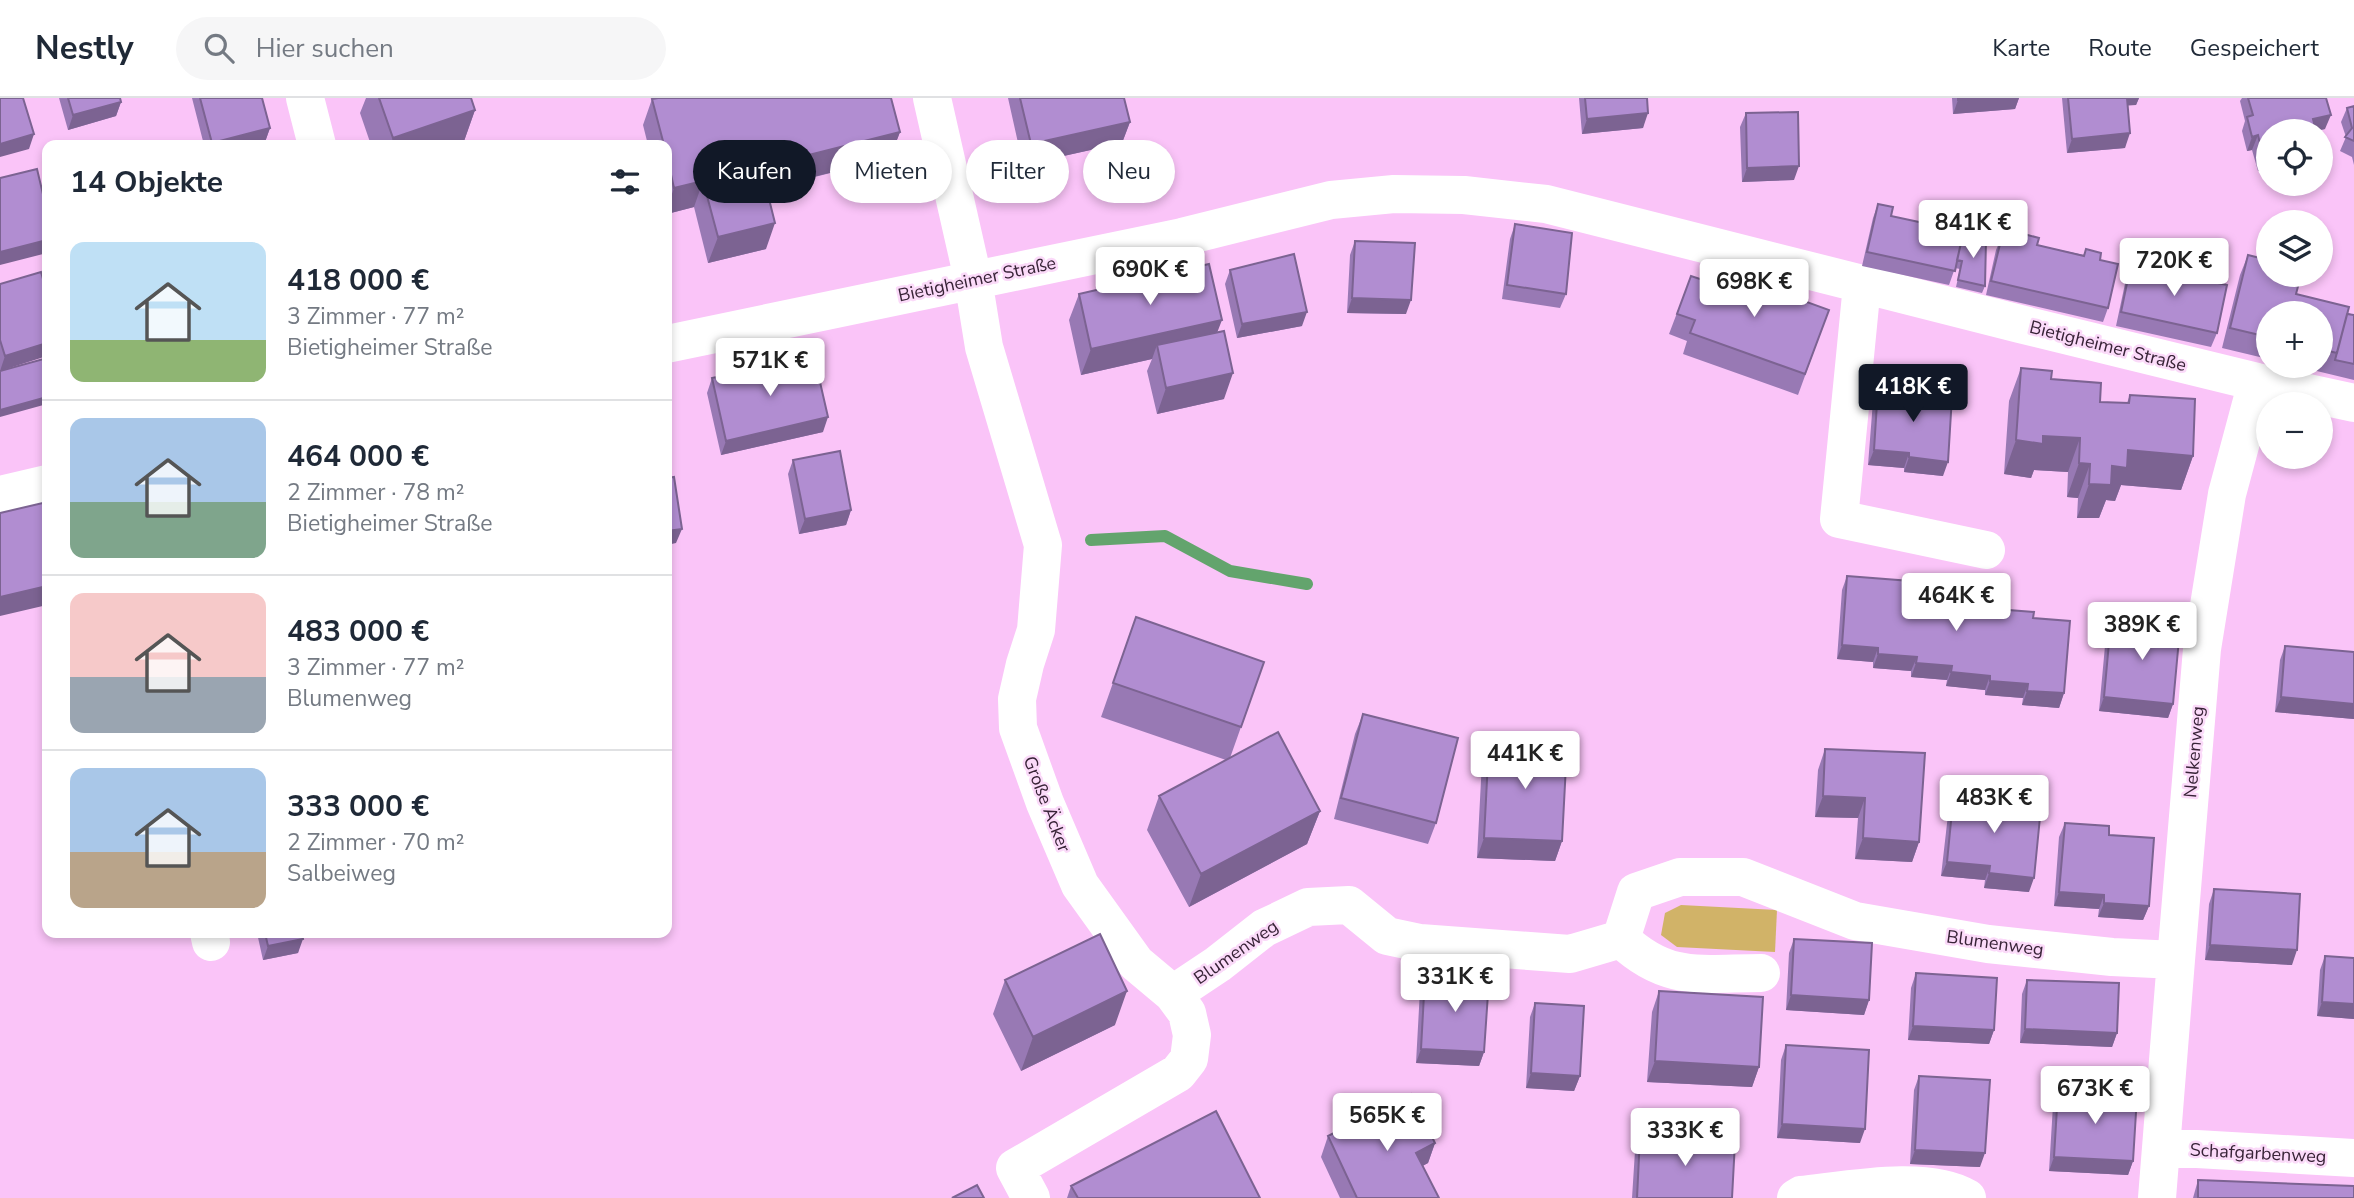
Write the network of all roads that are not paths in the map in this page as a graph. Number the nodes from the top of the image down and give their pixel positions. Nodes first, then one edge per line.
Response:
1 (304, 98) edge
2 (932, 98) edge
3 (316, 140) edge
4 (973, 279) junction
5 (1862, 285) junction
6 (672, 343) edge
7 (2258, 382) junction
8 (2354, 403) edge
9 (42, 485) edge
10 (0, 495) edge
11 (1986, 550) dead end
12 (1621, 939) junction
13 (2176, 960) junction
14 (1761, 973) dead end
15 (1173, 994) junction
16 (2162, 1147) junction
17 (2354, 1158) edge
18 (1031, 1198) edge
19 (1796, 1198) edge
20 (1967, 1198) edge
21 (2157, 1198) edge

1 - 3 street
2 - 4 street, Große Äcker
4 - 5 street, Bietigheimer Straße
4 - 6 street, Bietigheimer Straße
4 - 15 street, Große Äcker
5 - 7 street, Bietigheimer Straße
5 - 11 street
7 - 8 street, Bietigheimer Straße
7 - 13 street, Nelkenweg
9 - 10 street
12 - 13 street, Blumenweg
12 - 14 street
12 - 15 street, Blumenweg
13 - 16 street
15 - 18 street, Große Äcker
16 - 17 street, Schafgarbenweg
16 - 21 street
19 - 20 street

